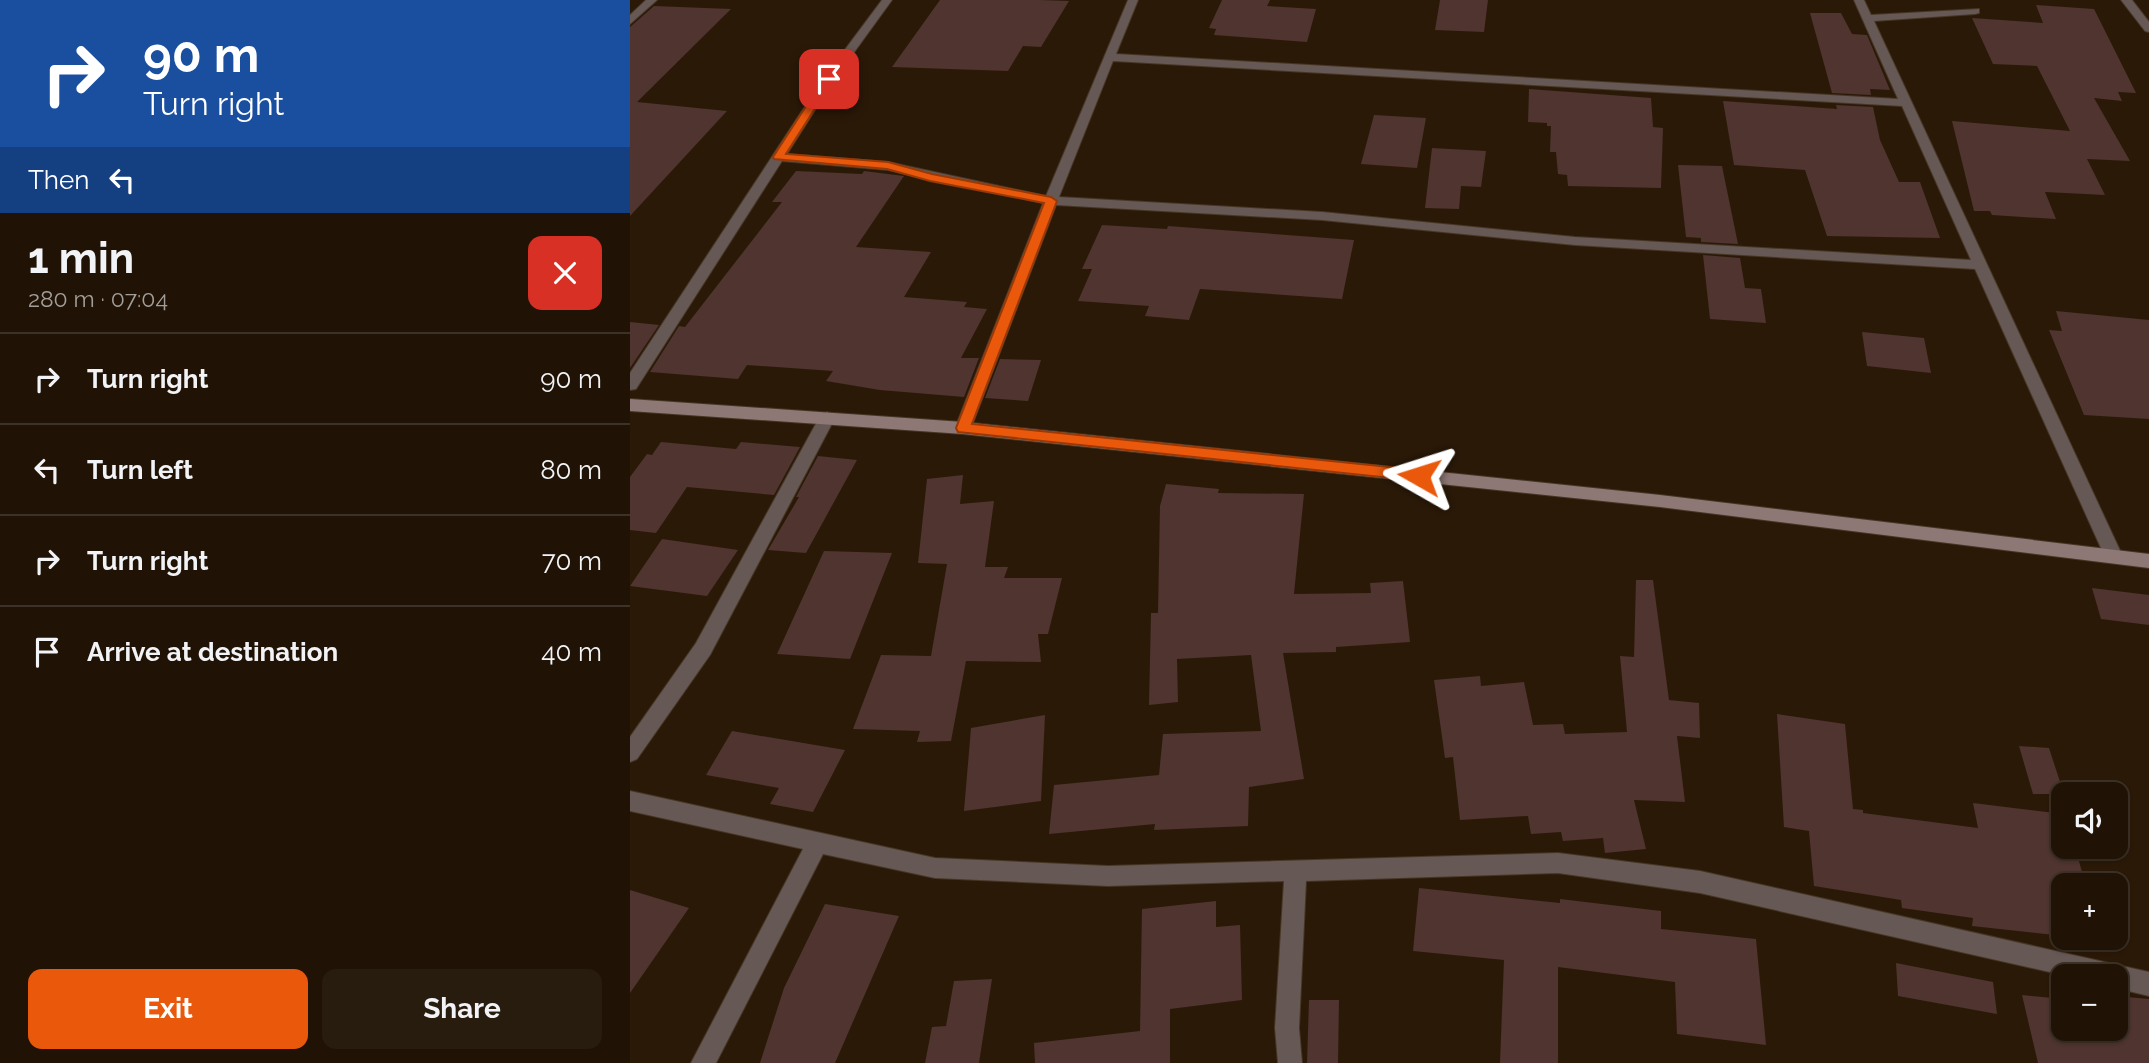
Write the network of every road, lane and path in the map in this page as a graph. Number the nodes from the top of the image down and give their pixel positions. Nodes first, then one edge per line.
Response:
1 (652, 0) edge
2 (887, 0) edge
3 (1133, 0) edge
4 (1859, 0) edge
5 (2126, 0) edge
6 (1975, 11) dead end
7 (1868, 18) junction
8 (630, 21) edge
9 (2149, 29) edge
10 (1108, 57) junction
11 (1906, 103) junction
12 (779, 157) junction
13 (1051, 201) junction
14 (1980, 265) junction
15 (630, 385) edge
16 (630, 405) edge
17 (827, 418) junction
18 (963, 428) junction
19 (2114, 557) junction
20 (2149, 561) edge
21 (630, 752) edge
22 (630, 801) edge
23 (818, 842) junction
24 (1296, 871) junction
25 (2058, 964) edge
26 (2128, 980) edge
27 (2149, 984) edge
28 (703, 1063) edge
29 (1290, 1063) edge

1 - 8 street
2 - 12 street
3 - 10 street
4 - 7 street
5 - 9 street
6 - 7 street
7 - 11 street
10 - 11 street
10 - 13 street
11 - 14 street
12 - 13 street
12 - 15 street
13 - 14 street
13 - 18 street
14 - 19 street
16 - 17 street
17 - 18 street
17 - 21 street
18 - 19 street
19 - 20 street
22 - 23 street
23 - 24 street
23 - 28 street
24 - 25 street
24 - 29 street
26 - 27 street

